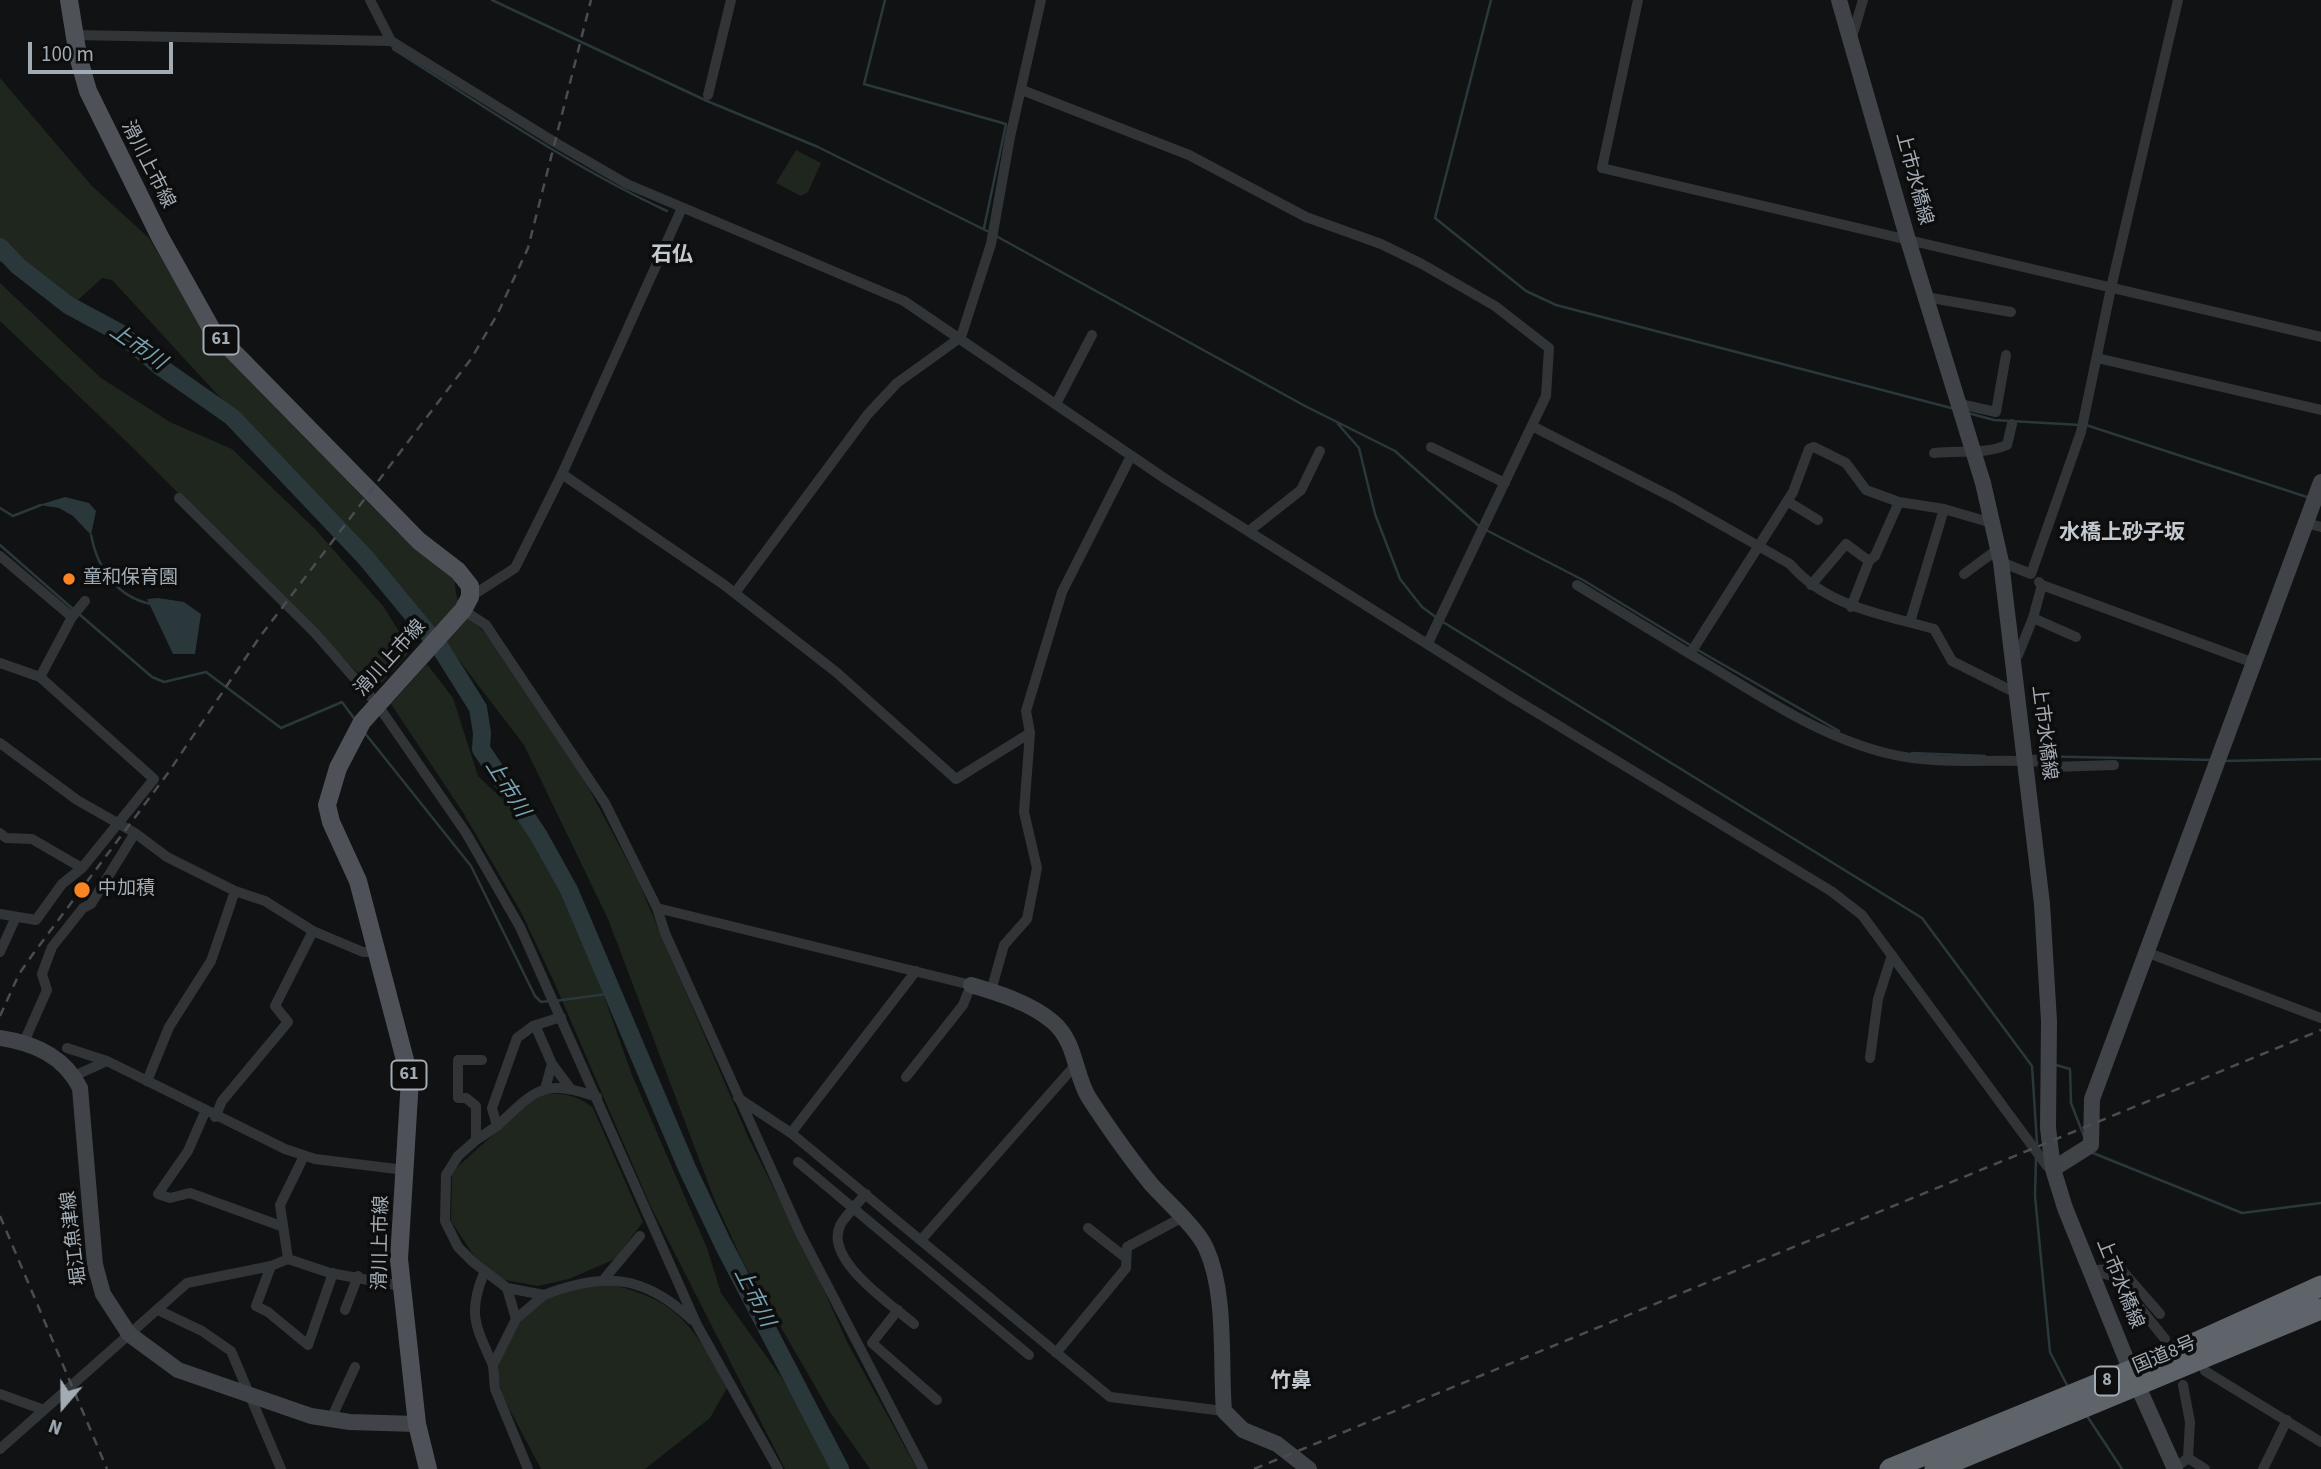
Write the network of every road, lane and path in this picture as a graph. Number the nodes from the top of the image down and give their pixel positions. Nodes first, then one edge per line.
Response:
1 (69, 0) edge
2 (370, 0) edge
3 (731, 0) edge
4 (1041, 0) edge
5 (1638, 0) edge
6 (1839, 0) edge
7 (1863, 0) edge
8 (2178, 0) edge
9 (75, 35) junction
10 (1852, 37) junction
11 (391, 41) junction
12 (1022, 90) junction
13 (708, 95) dead end
14 (682, 208) junction
15 (1908, 240) junction
16 (2111, 288) junction
17 (1926, 297) junction
18 (2011, 312) dead end
19 (1093, 335) dead end
20 (961, 337) junction
21 (2321, 337) edge
22 (2006, 355) dead end
23 (2096, 358) junction
24 (1056, 404) junction
25 (1960, 404) junction
26 (2321, 410) edge
27 (2012, 424) dead end
28 (1532, 426) junction
29 (1431, 447) dead end
30 (1320, 451) dead end
31 (1934, 453) dead end
32 (1974, 454) junction
33 (1131, 456) junction
34 (562, 474) junction
35 (2321, 482) edge
36 (1505, 483) junction
37 (179, 498) dead end
38 (1787, 501) junction
39 (1899, 502) junction
40 (1944, 509) junction
41 (1818, 520) dead end
42 (1992, 523) junction
43 (2314, 525) edge
44 (1249, 531) junction
45 (1756, 545) junction
46 (0, 556) edge
47 (1999, 556) junction
48 (1869, 561) junction
49 (1964, 574) dead end
50 (2031, 574) junction
51 (1577, 585) dead end
52 (1811, 585) junction
53 (2042, 585) junction
54 (735, 593) junction
55 (85, 601) dead end
56 (467, 603) junction
57 (1851, 607) junction
58 (72, 617) junction
59 (2033, 618) junction
60 (1910, 622) junction
61 (2076, 637) dead end
62 (1428, 643) junction
63 (1690, 654) junction
64 (2012, 660) junction
65 (0, 663) edge
66 (2254, 663) junction
67 (40, 677) junction
68 (2016, 693) junction
69 (377, 704) junction
70 (1030, 733) junction
71 (0, 743) edge
72 (2025, 761) junction
73 (2114, 765) dead end
74 (119, 824) junction
75 (135, 833) junction
76 (2, 839) edge
77 (82, 868) junction
78 (235, 891) junction
79 (657, 908) junction
80 (0, 914) edge
81 (15, 919) junction
82 (313, 931) junction
83 (376, 951) junction
84 (0, 952) edge
85 (2146, 952) junction
86 (1892, 955) junction
87 (916, 971) junction
88 (971, 985) junction
89 (991, 991) junction
90 (561, 1017) junction
91 (2321, 1018) edge
92 (535, 1025) junction
93 (0, 1038) edge
94 (24, 1041) junction
95 (67, 1048) dead end
96 (1870, 1058) dead end
97 (482, 1060) dead end
98 (107, 1061) junction
99 (1078, 1062) junction
100 (552, 1064) junction
101 (74, 1076) junction
102 (906, 1077) dead end
103 (147, 1081) junction
104 (570, 1088) junction
105 (545, 1089) junction
106 (597, 1097) junction
107 (737, 1097) junction
108 (210, 1114) junction
109 (496, 1126) junction
110 (791, 1133) junction
111 (476, 1140) junction
112 (304, 1156) junction
113 (797, 1162) dead end
114 (2053, 1169) junction
115 (405, 1170) junction
116 (866, 1194) junction
117 (853, 1208) junction
118 (1181, 1218) junction
119 (281, 1226) junction
120 (1088, 1228) dead end
121 (640, 1236) dead end
122 (921, 1240) junction
123 (1126, 1258) junction
124 (288, 1259) junction
125 (271, 1266) junction
126 (2091, 1270) junction
127 (333, 1273) junction
128 (484, 1273) junction
129 (358, 1276) junction
130 (605, 1278) junction
131 (401, 1286) junction
132 (2321, 1286) edge
133 (507, 1288) junction
134 (544, 1295) junction
135 (158, 1310) junction
136 (345, 1310) dead end
137 (898, 1310) junction
138 (2321, 1310) edge
139 (2160, 1314) dead end
140 (516, 1320) junction
141 (914, 1324) dead end
142 (697, 1325) junction
143 (129, 1334) junction
144 (2165, 1339) dead end
145 (1056, 1353) junction
146 (1029, 1354) dead end
147 (493, 1365) junction
148 (355, 1367) dead end
149 (2205, 1371) dead end
150 (2134, 1378) junction
151 (2183, 1385) dead end
152 (0, 1394) edge
153 (250, 1397) junction
154 (937, 1400) dead end
155 (44, 1410) junction
156 (1224, 1411) junction
157 (331, 1419) junction
158 (2287, 1420) junction
159 (417, 1424) junction
160 (2321, 1442) edge
161 (0, 1448) edge
162 (2179, 1465) edge
163 (281, 1469) edge
164 (428, 1469) edge
165 (528, 1469) edge
166 (778, 1469) edge
167 (923, 1469) edge
168 (1309, 1469) edge
169 (1890, 1469) edge
170 (1935, 1469) edge
171 (2205, 1469) edge
172 (2263, 1469) edge

1 - 9 main road, 滑川上市線 / 61
2 - 11 street
3 - 13 street
4 - 12 street
5 - 15 street
6 - 10 main road, 上市水橋線
7 - 10 street
8 - 16 street
9 - 11 street
9 - 56 main road, 滑川上市線 / 61
10 - 15 main road, 上市水橋線
11 - 14 street
12 - 20 street
12 - 28 street
14 - 20 street
14 - 34 street
15 - 16 street
15 - 17 main road, 上市水橋線
16 - 21 street
16 - 23 street
17 - 18 street
17 - 25 main road, 上市水橋線
19 - 24 street
20 - 24 street
20 - 54 street
22 - 25 street
23 - 26 street
23 - 50 street
24 - 33 street
25 - 32 main road, 上市水橋線
27 - 32 street
28 - 36 street
28 - 45 street
29 - 36 street
30 - 44 street
31 - 32 street
32 - 42 main road, 上市水橋線
33 - 44 street
33 - 70 street
34 - 54 street
34 - 56 street
35 - 43 main road
36 - 62 street
37 - 69 street
38 - 39 street
38 - 41 street
38 - 45 street
39 - 40 street
39 - 48 street
40 - 42 street
40 - 60 street
42 - 47 main road, 上市水橋線
43 - 66 main road
44 - 62 street
45 - 52 street
45 - 63 street
46 - 58 street
47 - 49 street
47 - 50 street
47 - 64 main road, 上市水橋線
48 - 52 street
48 - 57 street
50 - 53 street
51 - 63 street
52 - 57 street
53 - 59 street
53 - 66 street
54 - 70 street
55 - 58 street
56 - 69 main road, 滑川上市線 / 61
56 - 79 street
57 - 60 street
58 - 67 street
59 - 61 street
59 - 64 street
60 - 68 street
62 - 86 street
63 - 72 street
64 - 68 main road, 上市水橋線
65 - 67 street
66 - 85 main road
67 - 74 street
68 - 72 main road, 上市水橋線
69 - 83 main road, 滑川上市線 / 61
69 - 90 street
70 - 89 street
71 - 74 street
72 - 73 street
72 - 114 main road, 上市水橋線
74 - 75 street
74 - 77 street
75 - 78 street
75 - 94 street
76 - 77 street
77 - 81 street
78 - 82 street
78 - 103 street
79 - 87 street
79 - 107 street
80 - 81 street
81 - 84 street
82 - 83 street
82 - 108 street
83 - 115 main road, 滑川上市線 / 61
85 - 91 street
85 - 114 main road
86 - 96 street
86 - 114 street
87 - 88 street
87 - 110 street
88 - 89 main road
88 - 102 street
89 - 99 main road
90 - 92 street
90 - 106 street
92 - 100 street
92 - 109 street
93 - 94 main road
94 - 101 main road
95 - 98 street
97 - 111 street
98 - 101 street
98 - 103 street
99 - 118 main road
99 - 122 street
100 - 104 street
100 - 105 street
101 - 143 main road, 堀江魚津線
103 - 108 street
104 - 105 street
104 - 106 street
105 - 109 street
106 - 142 street
107 - 110 street
107 - 167 street
108 - 112 street
108 - 119 street
109 - 111 street
110 - 116 street
111 - 128 street
112 - 115 street
112 - 119 street
113 - 117 street
114 - 126 main road, 上市水橋線
115 - 131 main road, 滑川上市線 / 61
116 - 117 street
116 - 122 street
117 - 137 street
117 - 146 street
118 - 123 street
118 - 156 main road
119 - 124 street
120 - 123 street
121 - 130 street
122 - 145 street
123 - 145 street
124 - 125 street
124 - 127 street
125 - 127 street
125 - 135 street
126 - 139 street
126 - 144 street
126 - 150 main road, 上市水橋線
127 - 129 street
128 - 133 street
128 - 147 street
129 - 131 street
129 - 136 street
130 - 134 street
130 - 142 street
131 - 159 main road, 滑川上市線 / 61
132 - 150 highway, 国道8号 / 8
133 - 134 street
133 - 140 street
134 - 140 street
135 - 143 street
135 - 153 street
137 - 141 street
137 - 154 street
138 - 150 highway, 国道8号 / 8
140 - 147 street
142 - 166 street
143 - 153 main road, 堀江魚津線
143 - 155 street
145 - 156 street
147 - 165 street
148 - 157 street
149 - 158 street
150 - 162 main road, 上市水橋線
150 - 169 highway, 国道8号 / 8
150 - 170 highway, 国道8号 / 8
151 - 162 street
152 - 155 street
153 - 157 main road, 堀江魚津線
153 - 163 street
155 - 161 street
156 - 168 main road
157 - 159 main road, 堀江魚津線
158 - 160 street
158 - 172 street
159 - 164 main road, 滑川上市線 / 61
162 - 171 street

